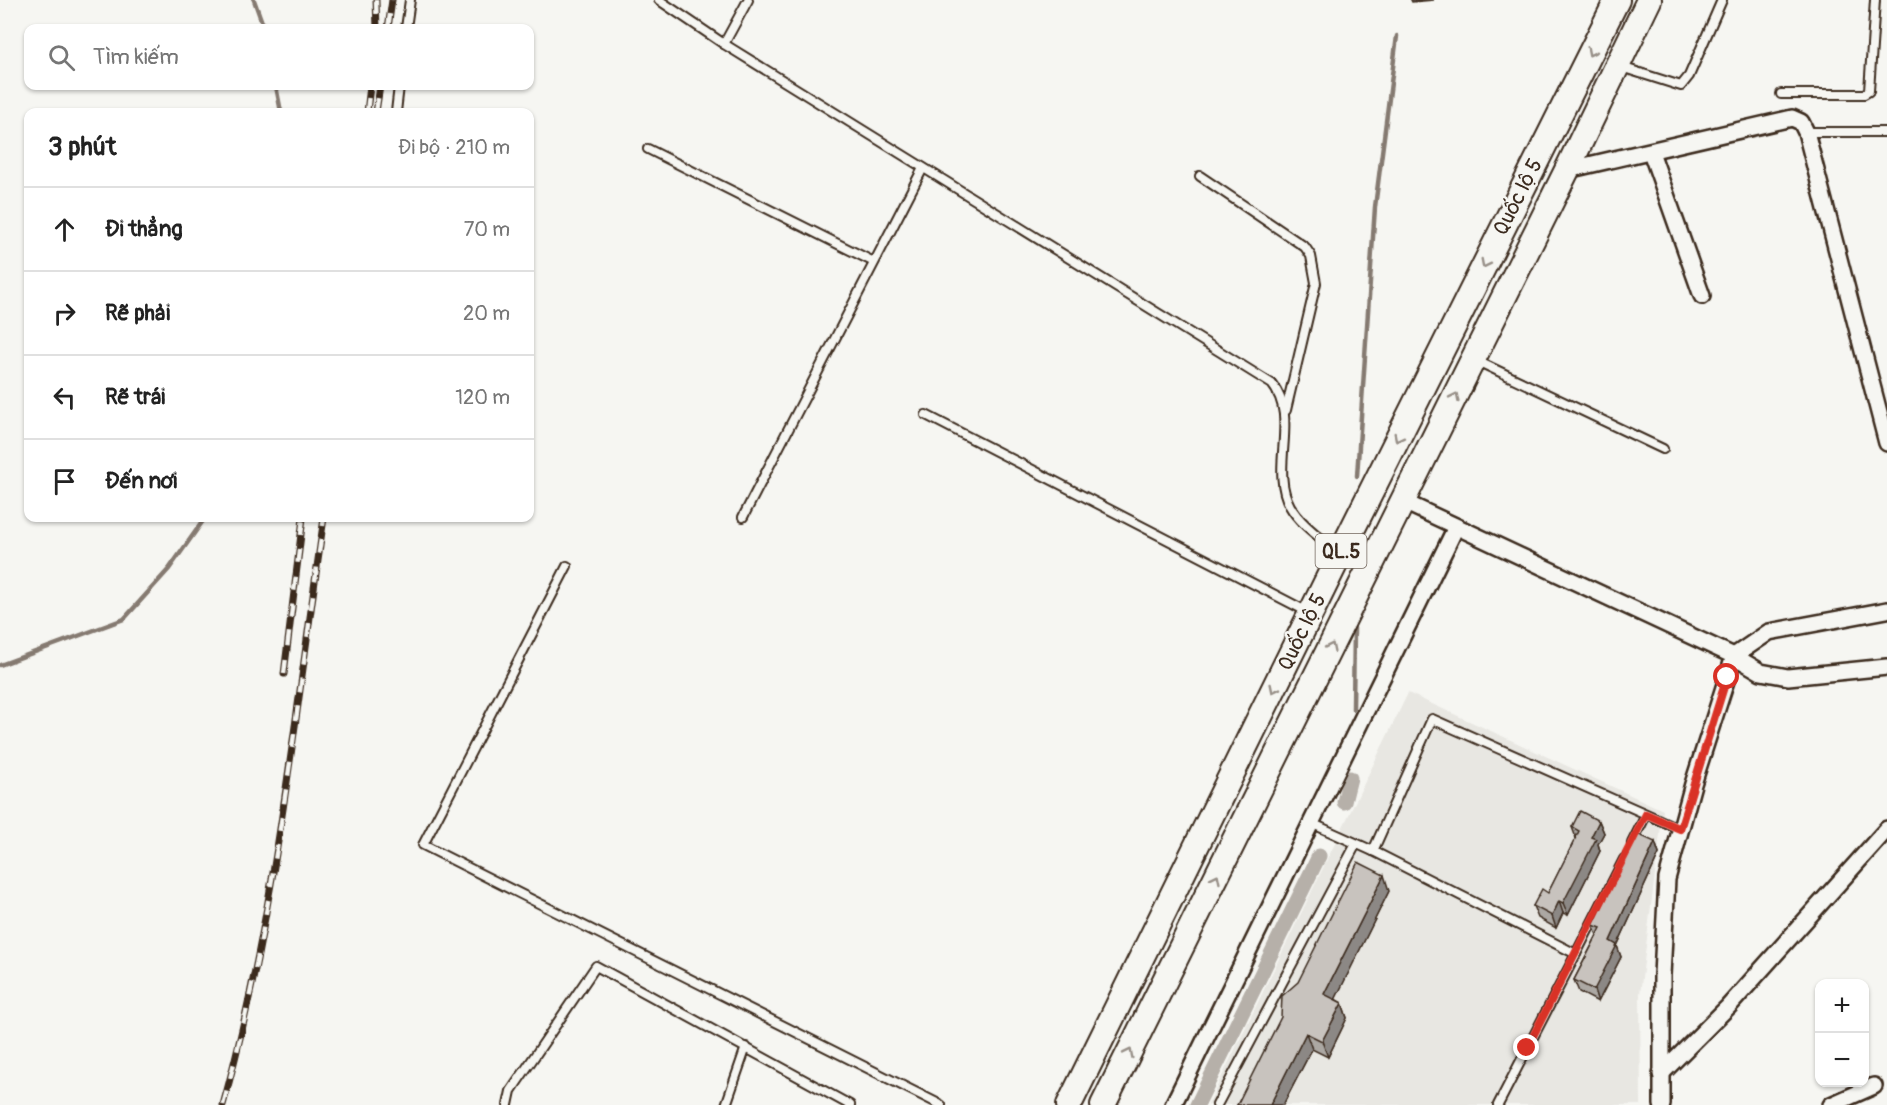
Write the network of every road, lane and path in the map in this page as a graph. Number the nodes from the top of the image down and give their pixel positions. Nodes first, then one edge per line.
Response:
1 (410, 0) edge
2 (659, 0) edge
3 (748, 0) edge
4 (1617, 0) edge
5 (1649, 0) edge
6 (1722, 0) edge
7 (1875, 0) edge
8 (407, 24) edge
9 (724, 44) junction
10 (1617, 66) junction
11 (399, 90) edge
12 (1781, 94) dead end
13 (396, 108) edge
14 (1806, 132) junction
15 (1887, 132) edge
16 (648, 149) dead end
17 (1651, 152) junction
18 (923, 168) junction
19 (1568, 170) junction
20 (1200, 176) dead end
21 (874, 262) junction
22 (1702, 296) dead end
23 (1474, 360) junction
24 (926, 415) dead end
25 (1284, 417) junction
26 (1887, 443) edge
27 (1663, 449) dead end
28 (1404, 502) junction
29 (743, 518) dead end
30 (1456, 526) junction
31 (1340, 554) junction
32 (567, 566) dead end
33 (1887, 610) edge
34 (1311, 614) junction
35 (1734, 656) junction
36 (1887, 668) edge
37 (1646, 814) junction
38 (1311, 823) junction
39 (1680, 829) junction
40 (1886, 833) edge
41 (1356, 844) junction
42 (1373, 851) junction
43 (1576, 954) junction
44 (746, 1047) junction
45 (1661, 1074) junction
46 (1874, 1086) dead end
47 (508, 1105) edge
48 (726, 1105) edge
49 (850, 1105) edge
50 (941, 1105) edge
51 (1068, 1105) edge
52 (1103, 1105) edge
53 (1173, 1105) edge
54 (1217, 1105) edge
55 (1498, 1105) edge
56 (1662, 1105) edge
57 (1831, 1105) edge

1 - 8 lane
2 - 9 lane
3 - 9 lane
4 -> 31 highway, Quốc lộ 5 / QL.5
5 - 10 highway, Quốc lộ 5 / QL.5
6 - 10 lane
7 - 12 lane
9 - 18 lane
10 - 19 highway, Quốc lộ 5 / QL.5
11 - 13 lane
14 - 15 lane
14 - 17 street
14 - 26 street
16 - 21 lane
17 - 19 street
17 - 22 street
18 - 21 lane
18 - 25 lane
19 - 23 highway, Quốc lộ 5 / QL.5
20 - 25 lane
21 - 29 lane
23 - 27 lane
28 -> 23 highway, Quốc lộ 5 / QL.5
24 - 34 lane
25 - 31 lane
28 - 30 street
52 -> 28 highway, Quốc lộ 5 / QL.5
30 - 35 street
30 - 38 street
31 - 34 highway, Quốc lộ 5 / QL.5
32 - 50 lane
33 - 35 street
34 -> 51 highway, Quốc lộ 5 / QL.5
35 - 36 street
35 - 39 street
37 - 39 lane
37 - 42 lane
37 - 43 lane
38 - 41 lane
38 - 53 street
39 - 45 street
40 - 45 street
41 - 42 lane
41 - 54 lane
42 - 43 lane
43 - 55 lane
44 - 47 lane
44 - 48 lane
44 - 49 lane
45 - 56 street
46 - 57 street

